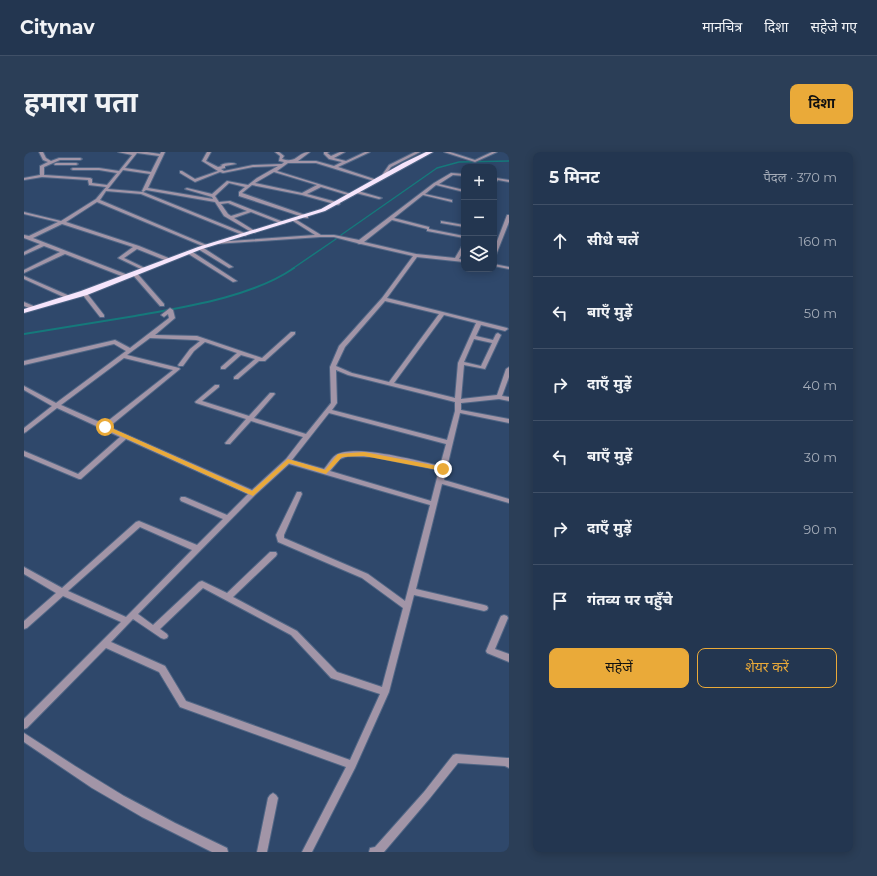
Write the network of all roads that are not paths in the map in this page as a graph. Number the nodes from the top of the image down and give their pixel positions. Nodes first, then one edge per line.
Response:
1 (41, 152) edge
2 (120, 152) edge
3 (209, 152) edge
4 (276, 152) edge
5 (308, 152) edge
6 (327, 152) edge
7 (342, 152) edge
8 (368, 152) edge
9 (418, 152) edge
10 (430, 152) edge
11 (446, 152) edge
12 (495, 152) edge
13 (136, 153) edge
14 (162, 153) edge
15 (252, 158) dead end
16 (330, 158) junction
17 (80, 159) dead end
18 (287, 162) junction
19 (294, 162) junction
20 (346, 162) junction
21 (50, 163) junction
22 (76, 164) dead end
23 (253, 166) junction
24 (282, 166) junction
25 (335, 167) junction
26 (238, 168) junction
27 (73, 169) dead end
28 (219, 170) junction
29 (109, 171) junction
30 (120, 171) junction
31 (274, 171) junction
32 (181, 172) dead end
33 (91, 173) dead end
34 (153, 173) junction
35 (101, 174) dead end
36 (384, 175) junction
37 (461, 175) edge
38 (42, 176) junction
39 (249, 178) dead end
40 (24, 179) edge
41 (84, 179) junction
42 (258, 179) junction
43 (497, 179) edge
44 (375, 180) junction
45 (195, 181) junction
46 (509, 181) edge
47 (435, 184) junction
48 (250, 185) junction
49 (321, 185) junction
50 (107, 188) junction
51 (187, 189) junction
52 (461, 190) edge
53 (144, 191) junction
54 (304, 194) junction
55 (355, 194) junction
56 (422, 194) junction
57 (213, 196) junction
58 (183, 197) junction
59 (380, 198) dead end
60 (97, 200) junction
61 (450, 201) dead end
62 (180, 202) dead end
63 (218, 202) junction
64 (338, 204) junction
65 (175, 206) junction
66 (250, 211) junction
67 (24, 213) edge
68 (509, 216) edge
69 (306, 217) junction
70 (231, 218) junction
71 (391, 218) junction
72 (295, 220) junction
73 (62, 222) junction
74 (443, 222) dead end
75 (284, 223) junction
76 (461, 225) edge
77 (253, 232) junction
78 (245, 235) junction
79 (320, 236) junction
80 (461, 236) edge
81 (27, 237) edge
82 (215, 243) junction
83 (359, 243) junction
84 (44, 244) junction
85 (137, 247) junction
86 (204, 247) junction
87 (497, 247) edge
88 (64, 252) junction
89 (189, 252) junction
90 (461, 252) edge
91 (24, 254) edge
92 (416, 255) junction
93 (169, 260) junction
94 (457, 260) junction
95 (461, 260) edge
96 (497, 266) edge
97 (232, 267) dead end
98 (145, 268) junction
99 (509, 268) edge
100 (24, 272) edge
101 (134, 273) junction
102 (126, 276) junction
103 (24, 277) edge
104 (235, 281) dead end
105 (84, 293) junction
106 (70, 298) junction
107 (384, 299) junction
108 (24, 304) edge
109 (162, 305) dead end
110 (34, 308) junction
111 (24, 311) edge
112 (442, 314) junction
113 (164, 315) dead end
114 (102, 316) dead end
115 (479, 323) junction
116 (504, 329) dead end
117 (293, 333) dead end
118 (498, 335) dead end
119 (150, 336) junction
120 (472, 337) junction
121 (204, 340) junction
122 (495, 342) junction
123 (130, 351) junction
124 (240, 353) junction
125 (124, 356) junction
126 (258, 359) junction
127 (24, 363) edge
128 (461, 363) junction
129 (181, 365) dead end
130 (333, 367) junction
131 (223, 368) dead end
132 (509, 369) edge
133 (236, 378) dead end
134 (390, 384) junction
135 (217, 386) dead end
136 (24, 388) edge
137 (272, 394) dead end
138 (499, 397) junction
139 (509, 399) edge
140 (458, 401) junction
141 (56, 405) junction
142 (328, 411) junction
143 (458, 411) junction
144 (250, 418) junction
145 (509, 421) edge
146 (105, 427) junction
147 (24, 431) edge
148 (125, 436) junction
149 (306, 436) junction
150 (228, 443) dead end
151 (450, 443) junction
152 (24, 453) edge
153 (288, 461) junction
154 (443, 469) junction
155 (326, 472) junction
156 (440, 481) junction
157 (253, 494) junction
158 (299, 494) dead end
159 (183, 499) dead end
160 (509, 501) edge
161 (434, 504) junction
162 (229, 518) junction
163 (198, 549) junction
164 (273, 554) dead end
165 (24, 570) edge
166 (412, 591) junction
167 (62, 592) junction
168 (228, 597) junction
169 (407, 607) junction
170 (484, 608) dead end
171 (130, 618) junction
172 (504, 618) dead end
173 (24, 626) edge
174 (154, 630) junction
175 (164, 636) dead end
176 (104, 643) junction
177 (509, 658) edge
178 (385, 692) junction
179 (24, 725) edge
180 (24, 737) edge
181 (509, 764) edge
182 (352, 765) junction
183 (273, 798) dead end
184 (215, 850) edge
185 (223, 852) edge
186 (262, 852) edge
187 (307, 852) edge
188 (374, 852) edge

1 - 21 street
2 - 13 street
3 - 28 street
4 - 18 street
5 - 19 street
6 - 16 street
7 - 16 street
8 - 20 street
9 - 36 street
10 - 36 main road
11 - 12 street
13 - 14 street
13 - 30 street
14 - 34 street
15 - 23 street
16 - 20 street
17 - 21 street
18 - 19 street
18 - 24 street
19 - 25 street
20 - 25 street
21 - 22 street
21 - 38 street
23 - 24 street
23 - 26 street
24 - 31 street
25 - 44 street
26 - 28 street
26 - 28 street
27 - 29 street
28 - 45 street
29 - 30 street
29 - 35 street
30 - 34 street
30 - 50 street
31 - 42 street
31 - 49 street
32 - 45 street
33 - 41 street
34 - 53 street
36 - 44 main road
37 - 47 street
38 - 40 street
38 - 41 street
39 - 42 street
41 - 50 street
42 - 48 street
43 - 46 street
44 - 55 main road
45 - 51 street
47 - 52 street
47 - 56 street
48 - 54 street
48 - 57 street
48 - 69 street
49 - 54 street
49 - 55 street
50 - 53 street
50 - 60 street
51 - 57 street
51 - 58 street
53 - 58 street
53 - 65 street
54 - 64 street
55 - 59 street
55 - 64 main road
56 - 61 street
56 - 71 street
57 - 63 street
58 - 63 street
60 - 73 street
60 - 86 street
62 - 65 street
63 - 66 street
63 - 70 street
64 - 69 main road
65 - 78 street
66 - 70 street
66 - 75 street
67 - 73 street
68 - 87 street
69 - 72 main road
70 - 77 street
71 - 80 street
71 - 83 street
72 - 75 main road
72 - 79 street
73 - 81 street
73 - 85 street
74 - 76 street
75 - 77 main road
77 - 78 main road
78 - 82 main road
79 - 82 street
79 - 83 street
81 - 84 street
82 - 86 main road
83 - 92 street
84 - 88 street
84 - 91 street
85 - 93 street
85 - 98 street
86 - 89 main road
86 - 97 street
88 - 100 street
88 - 102 street
89 - 93 main road
89 - 104 street
90 - 94 street
92 - 94 street
92 - 107 street
93 - 98 main road
94 - 95 street
96 - 99 street
98 - 101 main road
101 - 102 main road
101 - 109 street
102 - 105 main road
103 - 106 street
105 - 106 main road
105 - 114 street
106 - 110 main road
107 - 112 street
107 - 130 street
108 - 110 street
110 - 111 main road
112 - 115 street
112 - 134 street
113 - 119 street
115 - 116 street
115 - 120 street
117 - 126 street
118 - 122 street
119 - 121 street
119 - 123 street
120 - 122 street
120 - 128 street
121 - 124 street
121 - 129 street
122 - 128 street
123 - 125 street
123 - 127 street
124 - 126 street
124 - 131 street
125 - 141 street
125 - 146 street
126 - 133 street
128 - 140 street
130 - 134 street
130 - 142 street
132 - 138 street
134 - 140 street
135 - 144 street
136 - 141 street
137 - 144 street
138 - 139 street
138 - 140 street
140 - 143 street
141 - 146 street
141 - 147 street
142 - 149 street
142 - 151 street
143 - 145 street
143 - 151 street
144 - 149 street
144 - 150 street
146 - 148 street
148 - 152 street
148 - 157 street
149 - 153 street
151 - 154 street
153 - 155 street
153 - 157 street
154 - 155 street
154 - 156 street
155 - 161 street
156 - 160 street
156 - 161 street
157 - 162 street
158 - 169 street
159 - 162 street
161 - 166 street
162 - 163 street
163 - 167 street
163 - 171 street
164 - 168 street
165 - 167 street
166 - 169 street
166 - 170 street
167 - 171 street
167 - 173 street
168 - 174 street
168 - 178 street
169 - 178 street
171 - 174 street
171 - 176 street
172 - 177 street
174 - 175 street
176 - 179 street
176 - 182 street
178 - 182 street
180 - 184 street
181 - 188 street
182 - 187 street
183 - 186 street
184 - 185 street

